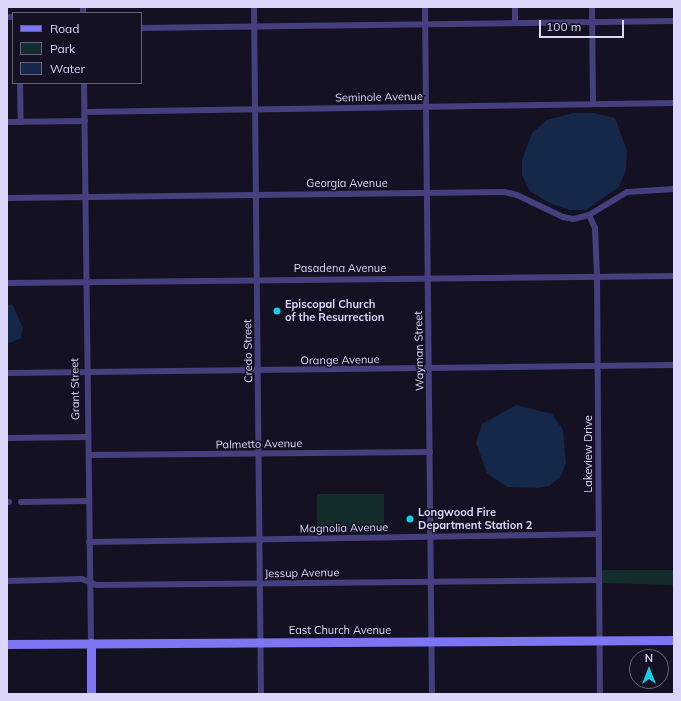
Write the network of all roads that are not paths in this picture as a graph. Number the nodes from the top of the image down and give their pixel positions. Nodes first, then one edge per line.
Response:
1 (254, 7) edge
2 (425, 7) edge
3 (515, 7) edge
4 (592, 7) edge
5 (674, 21) edge
6 (592, 22) junction
7 (425, 23) junction
8 (515, 23) junction
9 (254, 26) junction
10 (142, 28) edge
11 (20, 84) edge
12 (84, 84) edge
13 (674, 103) edge
14 (593, 104) junction
15 (426, 106) junction
16 (255, 109) junction
17 (85, 112) junction
18 (7, 122) edge
19 (21, 122) junction
20 (85, 122) junction
21 (674, 189) edge
22 (426, 193) junction
23 (256, 194) junction
24 (85, 196) junction
25 (7, 198) edge
26 (589, 215) junction
27 (597, 276) junction
28 (674, 276) edge
29 (427, 278) junction
30 (257, 279) junction
31 (86, 282) junction
32 (7, 283) edge
33 (674, 365) edge
34 (597, 366) junction
35 (429, 369) junction
36 (258, 371) junction
37 (87, 372) junction
38 (7, 373) edge
39 (88, 437) junction
40 (7, 438) edge
41 (430, 452) junction
42 (259, 454) junction
43 (89, 456) junction
44 (21, 502) dead end
45 (89, 502) junction
46 (598, 534) junction
47 (431, 537) junction
48 (259, 538) junction
49 (89, 542) junction
50 (599, 580) junction
51 (7, 581) edge
52 (90, 582) junction
53 (431, 582) junction
54 (260, 583) junction
55 (599, 640) junction
56 (674, 640) edge
57 (260, 642) junction
58 (432, 642) junction
59 (91, 643) junction
60 (7, 644) edge
61 (91, 694) edge
62 (261, 694) edge
63 (432, 694) edge
64 (600, 694) edge

1 - 9 street, Credo Street
2 - 7 street, Wayman Street
3 - 8 street
4 - 6 street
5 - 6 street
6 - 8 street
6 - 14 street
7 - 8 street
7 - 9 street
7 - 15 street, Wayman Street
9 - 10 street
9 - 16 street, Credo Street
11 - 19 street
12 - 17 street, Grant Street
13 - 14 street, Seminole Avenue
14 - 15 street, Seminole Avenue
15 - 16 street, Seminole Avenue
15 - 22 street, Wayman Street
16 - 17 street, Seminole Avenue
16 - 23 street, Credo Street
17 - 20 street, Grant Street
18 - 19 street
19 - 20 street
20 - 24 street, Grant Street
21 - 26 street, Georgia Avenue
22 - 23 street, Georgia Avenue
22 - 26 street, Georgia Avenue
22 - 29 street, Wayman Street
23 - 24 street, Georgia Avenue
23 - 30 street, Credo Street
24 - 25 street, Georgia Avenue
24 - 31 street, Grant Street
26 - 27 street, Lakeview Drive
27 - 28 street, Pasadena Avenue
27 - 29 street, Pasadena Avenue
27 - 34 street, Lakeview Drive
29 - 30 street, Pasadena Avenue
29 - 35 street, Wayman Street
30 - 31 street, Pasadena Avenue
30 - 36 street, Credo Street
31 - 32 street, Pasadena Avenue
31 - 37 street, Grant Street
33 - 34 street, Orange Avenue
34 - 35 street, Orange Avenue
34 - 46 street, Lakeview Drive
35 - 36 street, Orange Avenue
35 - 41 street, Wayman Street
36 - 37 street, Orange Avenue
36 - 42 street, Credo Street
37 - 38 street, Orange Avenue
37 - 39 street, Grant Street
39 - 40 street
39 - 43 street, Grant Street
41 - 42 street, Palmetto Avenue
41 - 47 street, Wayman Street
42 - 43 street, Palmetto Avenue
42 - 48 street, Credo Street
43 - 45 street, Grant Street
44 - 45 street
45 - 49 street, Grant Street
46 - 47 street, Magnolia Avenue
46 - 50 street, Lakeview Drive
47 - 48 street, Magnolia Avenue
47 - 53 street, Wayman Street
48 - 49 street, Magnolia Avenue
48 - 54 street, Credo Street
49 - 52 street, Grant Street
50 - 53 street, Jessup Avenue
50 - 55 street, Lakeview Drive
51 - 52 street, Jessup Avenue
52 - 54 street, Jessup Avenue
52 - 59 street, Grant Street
53 - 54 street, Jessup Avenue
53 - 58 street, Wayman Street
54 - 57 street, Credo Street
55 - 56 street, East Church Avenue
55 - 58 street, East Church Avenue
55 - 64 street, Lakeview Drive
57 - 58 street, East Church Avenue
57 - 59 street, East Church Avenue
57 - 62 street, Credo Street
58 - 63 street, Wayman Street
59 - 60 street, East Church Avenue
59 - 61 street, Grant Street

